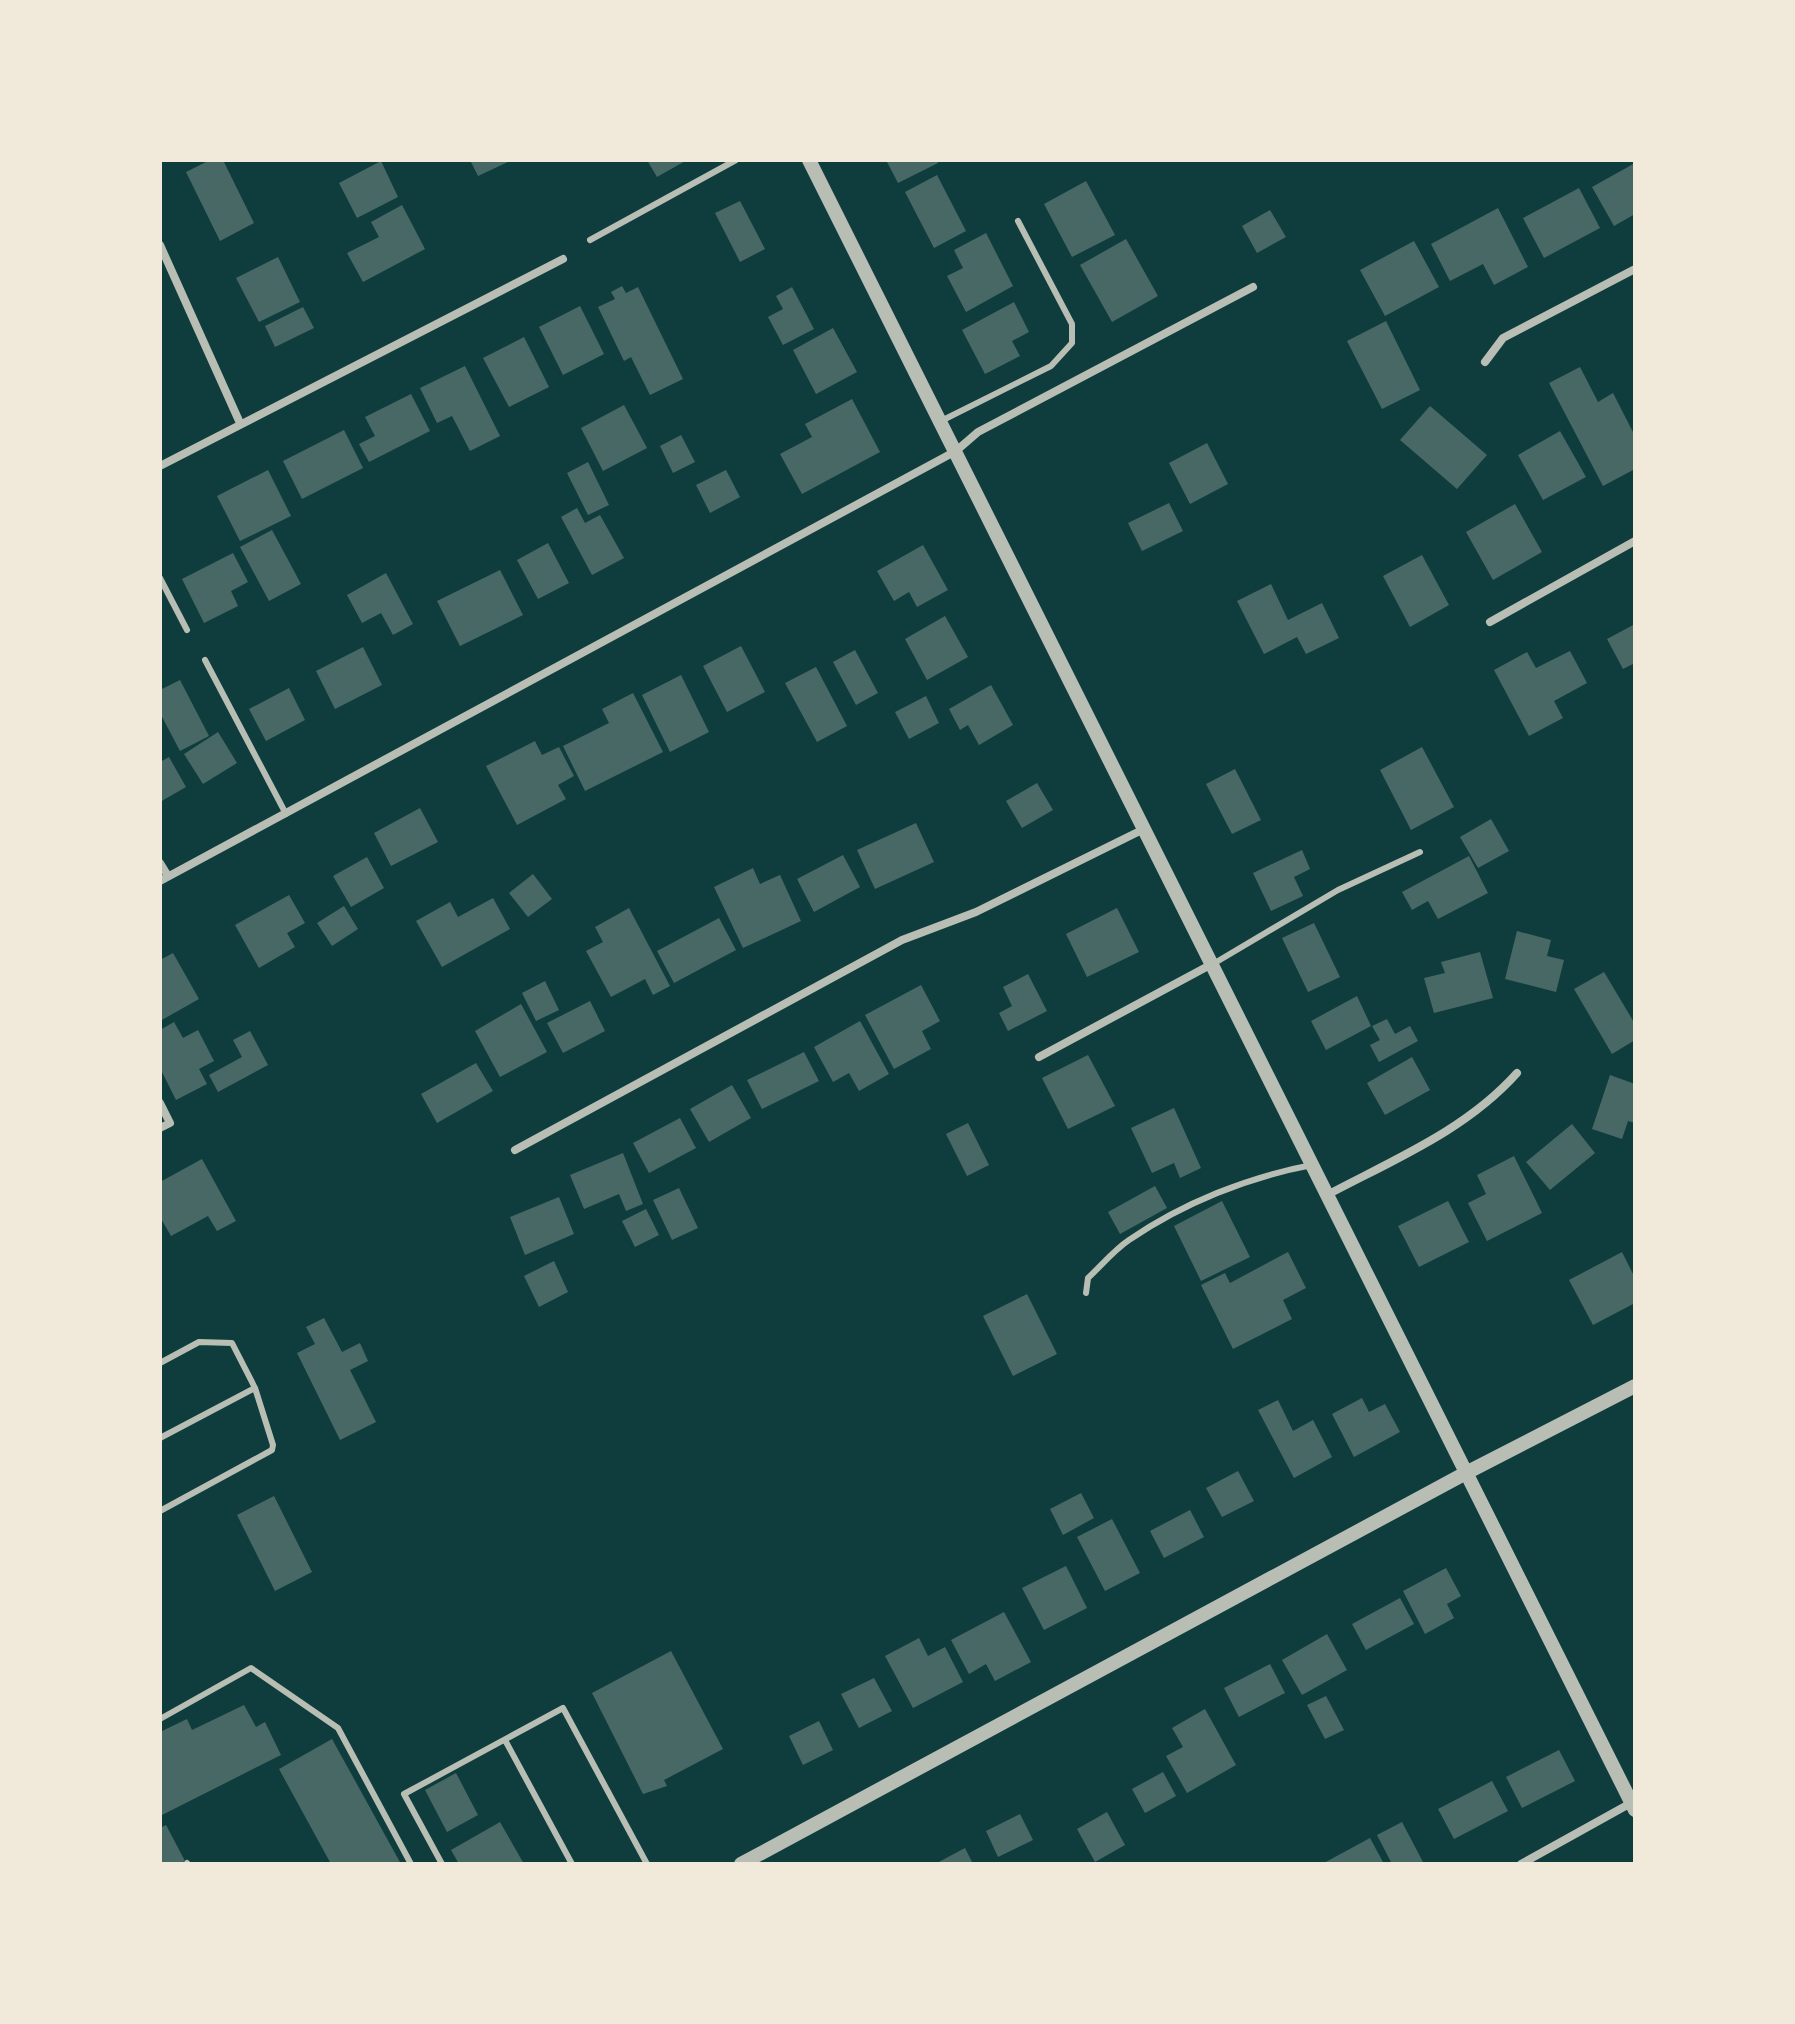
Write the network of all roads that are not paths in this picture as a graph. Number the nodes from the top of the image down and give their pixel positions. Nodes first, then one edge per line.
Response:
1 (736, 160) edge
2 (809, 160) edge
3 (1018, 221) dead end
4 (590, 240) dead end
5 (160, 245) edge
6 (563, 259) dead end
7 (1635, 269) edge
8 (1253, 287) dead end
9 (1485, 362) dead end
10 (941, 421) junction
11 (240, 423) junction
12 (956, 451) junction
13 (160, 466) edge
14 (1635, 541) edge
15 (160, 578) edge
16 (1490, 622) dead end
17 (187, 630) dead end
18 (205, 660) dead end
19 (286, 814) junction
20 (1144, 829) junction
21 (1420, 852) dead end
22 (160, 863) edge
23 (164, 878) edge
24 (1213, 964) junction
25 (1039, 1057) dead end
26 (1517, 1073) dead end
27 (160, 1103) edge
28 (160, 1128) edge
29 (515, 1150) dead end
30 (1312, 1165) junction
31 (1327, 1195) junction
32 (1086, 1293) dead end
33 (160, 1363) edge
34 (1635, 1386) edge
35 (255, 1388) junction
36 (160, 1438) edge
37 (1464, 1474) junction
38 (160, 1511) edge
39 (160, 1719) edge
40 (505, 1740) junction
41 (1633, 1807) edge
42 (411, 1864) edge
43 (442, 1864) edge
44 (572, 1864) edge
45 (647, 1864) edge
46 (741, 1864) edge
47 (1521, 1864) edge

1 - 4 lane
2 - 10 street
3 - 10 lane
5 - 11 street
6 - 11 street
7 - 9 street
8 - 12 street
10 - 12 street
11 - 13 street
12 - 19 street
12 - 20 street
14 - 16 street
15 - 17 lane
18 - 19 lane
19 - 23 street
20 - 24 street
20 - 29 street
21 - 24 lane
22 - 23 street
24 - 25 street
24 - 30 street
26 - 31 street
27 - 28 street
30 - 31 street
30 - 32 lane
31 - 37 street
33 - 35 lane
34 - 37 street
35 - 36 lane
35 - 38 lane
37 - 41 street
37 - 46 street
39 - 42 lane
40 - 43 lane
40 - 44 lane
40 - 45 lane
41 - 47 street

